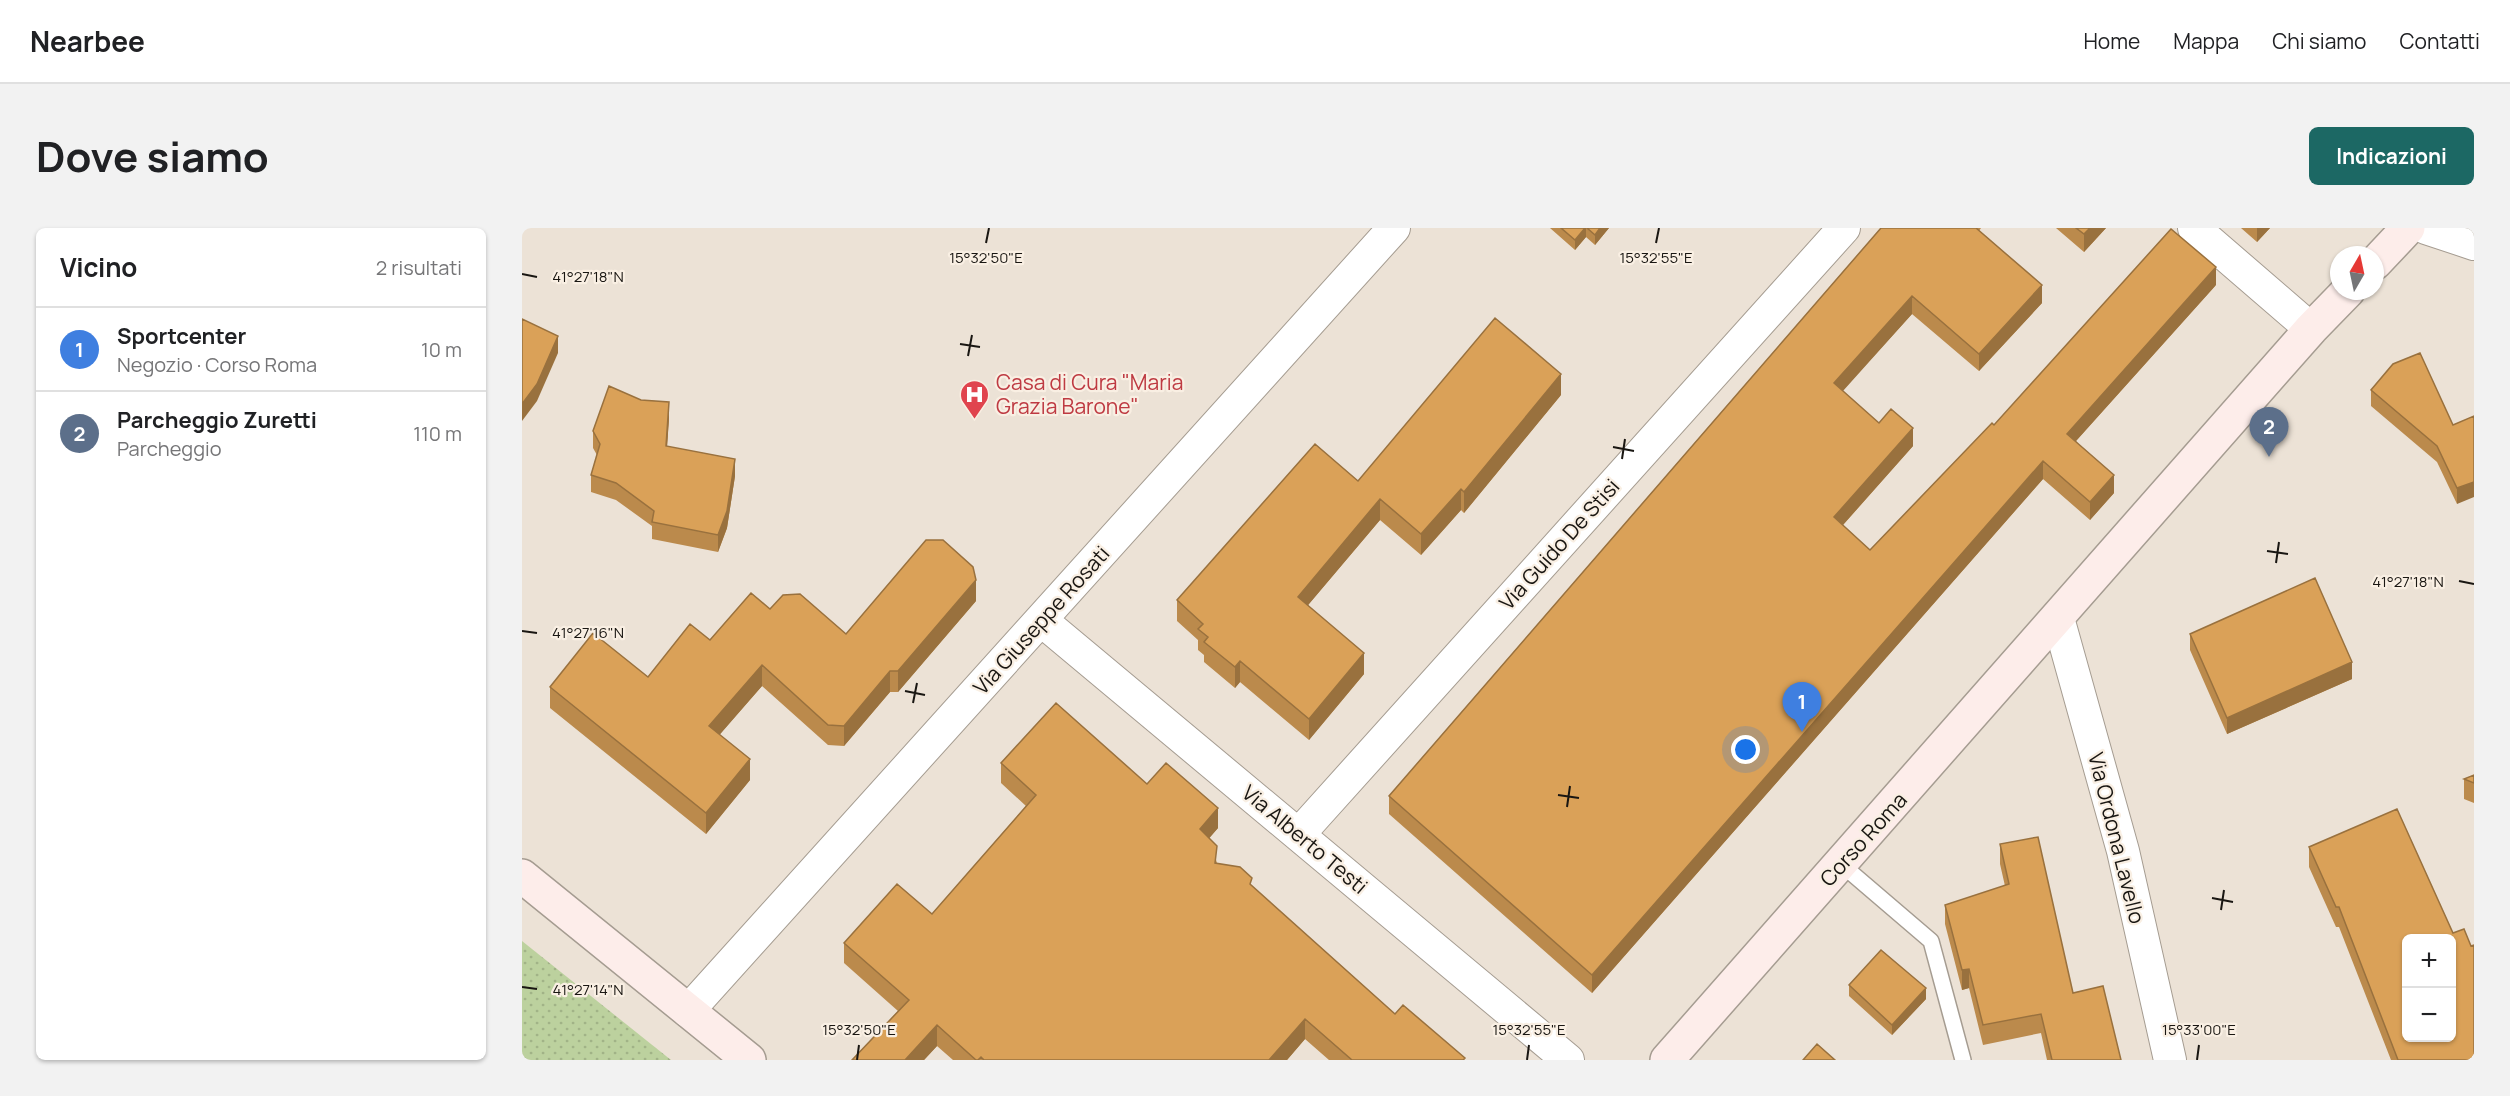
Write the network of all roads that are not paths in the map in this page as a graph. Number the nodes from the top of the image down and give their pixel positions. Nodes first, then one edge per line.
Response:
1 (1394, 228) edge
2 (1844, 228) edge
3 (2194, 228) edge
4 (2408, 228) edge
5 (2426, 228) edge
6 (2473, 242) edge
7 (2384, 253) edge
8 (2339, 300) edge
9 (2311, 329) junction
10 (2058, 618) junction
11 (1041, 620) junction
12 (1299, 834) junction
13 (1841, 864) junction
14 (522, 876) edge
15 (688, 1011) junction
16 (749, 1060) edge
17 (1568, 1060) edge
18 (1668, 1060) edge
19 (1963, 1060) edge
20 (2170, 1060) edge

1 - 11 street, Via Giuseppe Rosati
2 - 12 street, Via Guido De Stisi
3 - 9 street
4 - 7 street
5 - 6 street
8 - 9 street, Corso Roma
9 - 10 street, Corso Roma
10 - 13 street, Corso Roma
10 - 20 street, Via Ordona Lavello
11 - 12 street, Via Alberto Testi
11 - 15 street, Via Giuseppe Rosati
12 - 17 street, Via Alberto Testi
13 - 18 street, Corso Roma
13 - 19 lane
14 - 15 street
15 - 16 street

